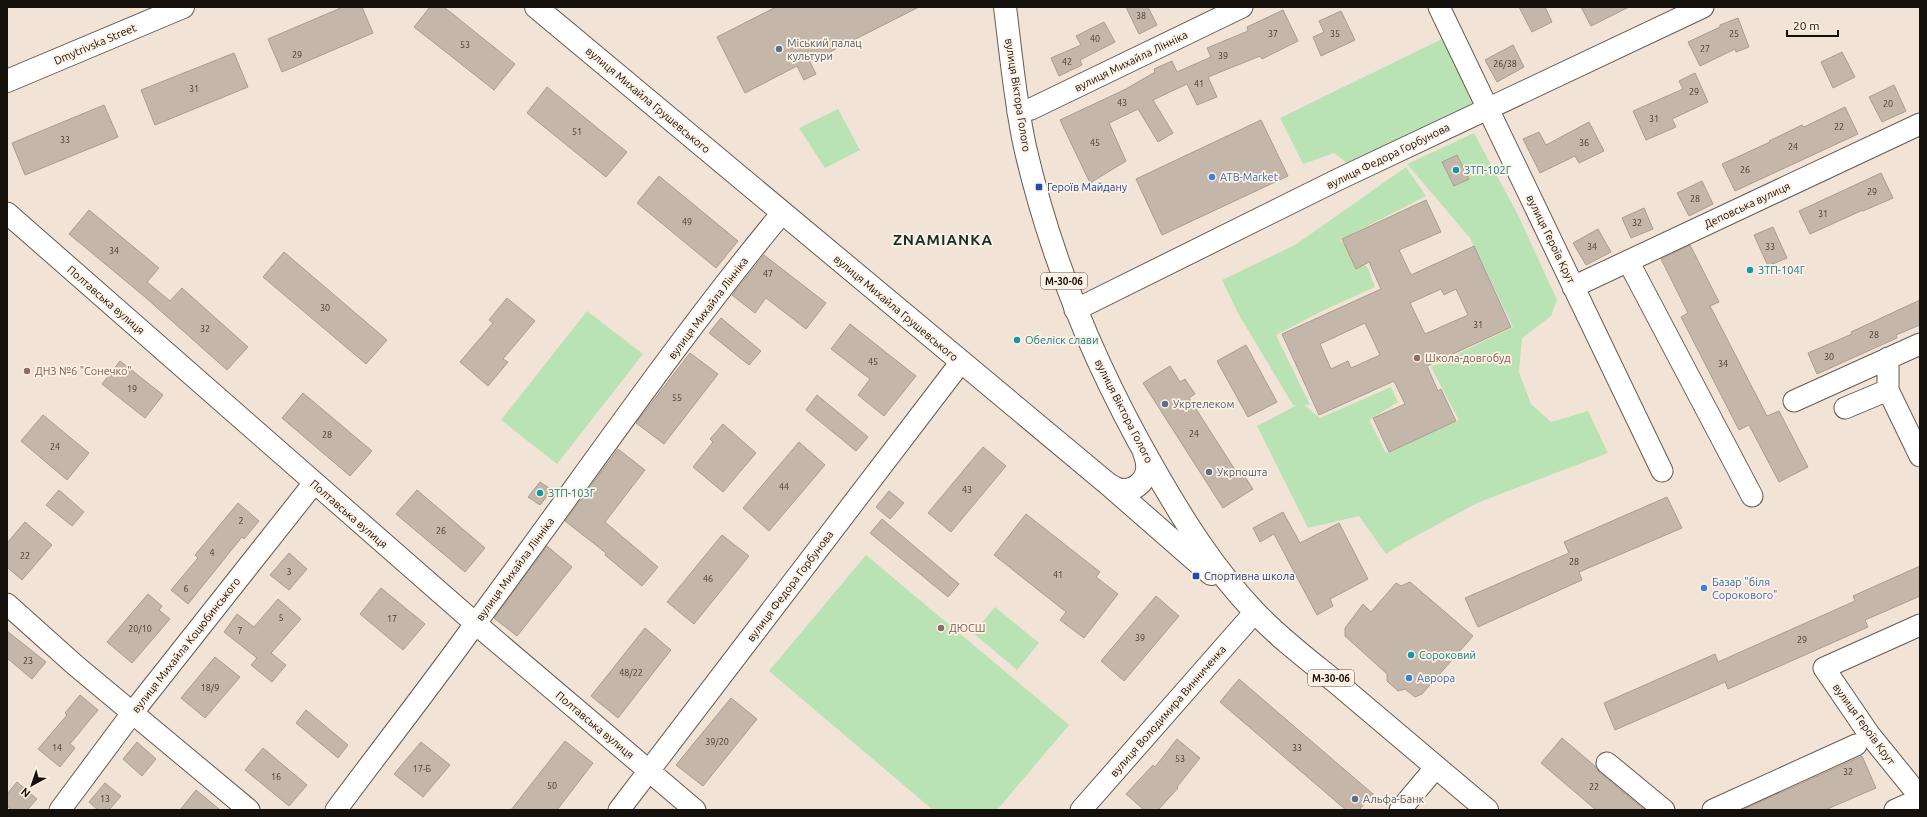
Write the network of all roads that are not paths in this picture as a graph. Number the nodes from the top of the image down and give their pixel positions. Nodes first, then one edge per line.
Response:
1 (183, 7) edge
2 (536, 7) edge
3 (1005, 7) edge
4 (1242, 7) edge
5 (1439, 7) edge
6 (1703, 7) edge
7 (7, 81) edge
8 (1488, 108) junction
9 (1018, 112) junction
10 (1920, 124) edge
11 (7, 213) edge
12 (782, 213) junction
13 (1628, 261) junction
14 (1573, 287) junction
15 (1075, 310) junction
16 (1920, 344) edge
17 (1888, 358) junction
18 (961, 362) junction
19 (1888, 390) junction
20 (1794, 401) dead end
21 (1845, 408) dead end
22 (1143, 451) junction
23 (1920, 456) edge
24 (1662, 471) dead end
25 (314, 483) junction
26 (1108, 484) junction
27 (1752, 496) dead end
28 (1191, 531) joint
29 (7, 604) edge
30 (1255, 612) junction
31 (476, 624) junction
32 (1920, 625) edge
33 (133, 712) junction
34 (1856, 745) dead end
35 (1607, 763) dead end
36 (1436, 767) junction
37 (650, 772) junction
38 (1920, 798) edge
39 (60, 810) edge
40 (249, 810) edge
41 (336, 810) edge
42 (619, 810) edge
43 (695, 810) edge
44 (1081, 810) edge
45 (1400, 810) edge
46 (1487, 810) edge
47 (1664, 810) edge
48 (1713, 810) edge
49 (1895, 810) edge

1 - 7 main road, Dmytrivska Street
2 - 12 main road, вулиця Михайла Грушевського
3 - 9 main road, вулиця Віктора Голого / М-30-06
4 - 9 street, вулиця Михайла Лінніка
5 - 8 street, вулиця Героїв Крут
6 - 8 street, вулиця Федора Горбунова
8 - 14 street, вулиця Героїв Крут
8 - 15 street, вулиця Федора Горбунова
9 - 15 main road, вулиця Віктора Голого / М-30-06
10 - 13 street, Деповська вулиця
11 - 25 street, Полтавська вулиця
12 - 18 main road, вулиця Михайла Грушевського
12 - 31 street, вулиця Михайла Лінніка
13 - 14 street, Деповська вулиця
13 - 27 street
14 - 24 street, вулиця Героїв Крут
15 - 22 main road, вулиця Віктора Голого / М-30-06
16 - 17 street
17 - 19 street
17 - 20 street
18 - 26 main road, вулиця Михайла Грушевського
18 - 37 street, вулиця Федора Горбунова
19 - 21 street
19 - 23 street
22 - 26 main road
22 - 28 main road, вулиця Віктора Голого / М-30-06
25 - 31 street, Полтавська вулиця
25 - 33 street, вулиця Михайла Коцюбинського
26 - 30 main road, вулиця Михайла Грушевського
28 - 30 main road, вулиця Михайла Грушевського / М-30-06
29 - 33 street
30 - 36 main road, вулиця Михайла Грушевського / М-30-06
30 - 44 street, вулиця Володимира Винниченка
31 - 37 street, Полтавська вулиця
31 - 41 street, вулиця Михайла Лінніка
32 - 38 street, вулиця Героїв Крут
33 - 39 street, вулиця Михайла Коцюбинського
33 - 40 street
34 - 48 street
35 - 47 street
36 - 45 street
36 - 46 main road, вулиця Михайла Грушевського / М-30-06
37 - 42 street, вулиця Федора Горбунова
37 - 43 street, Полтавська вулиця
38 - 49 street

